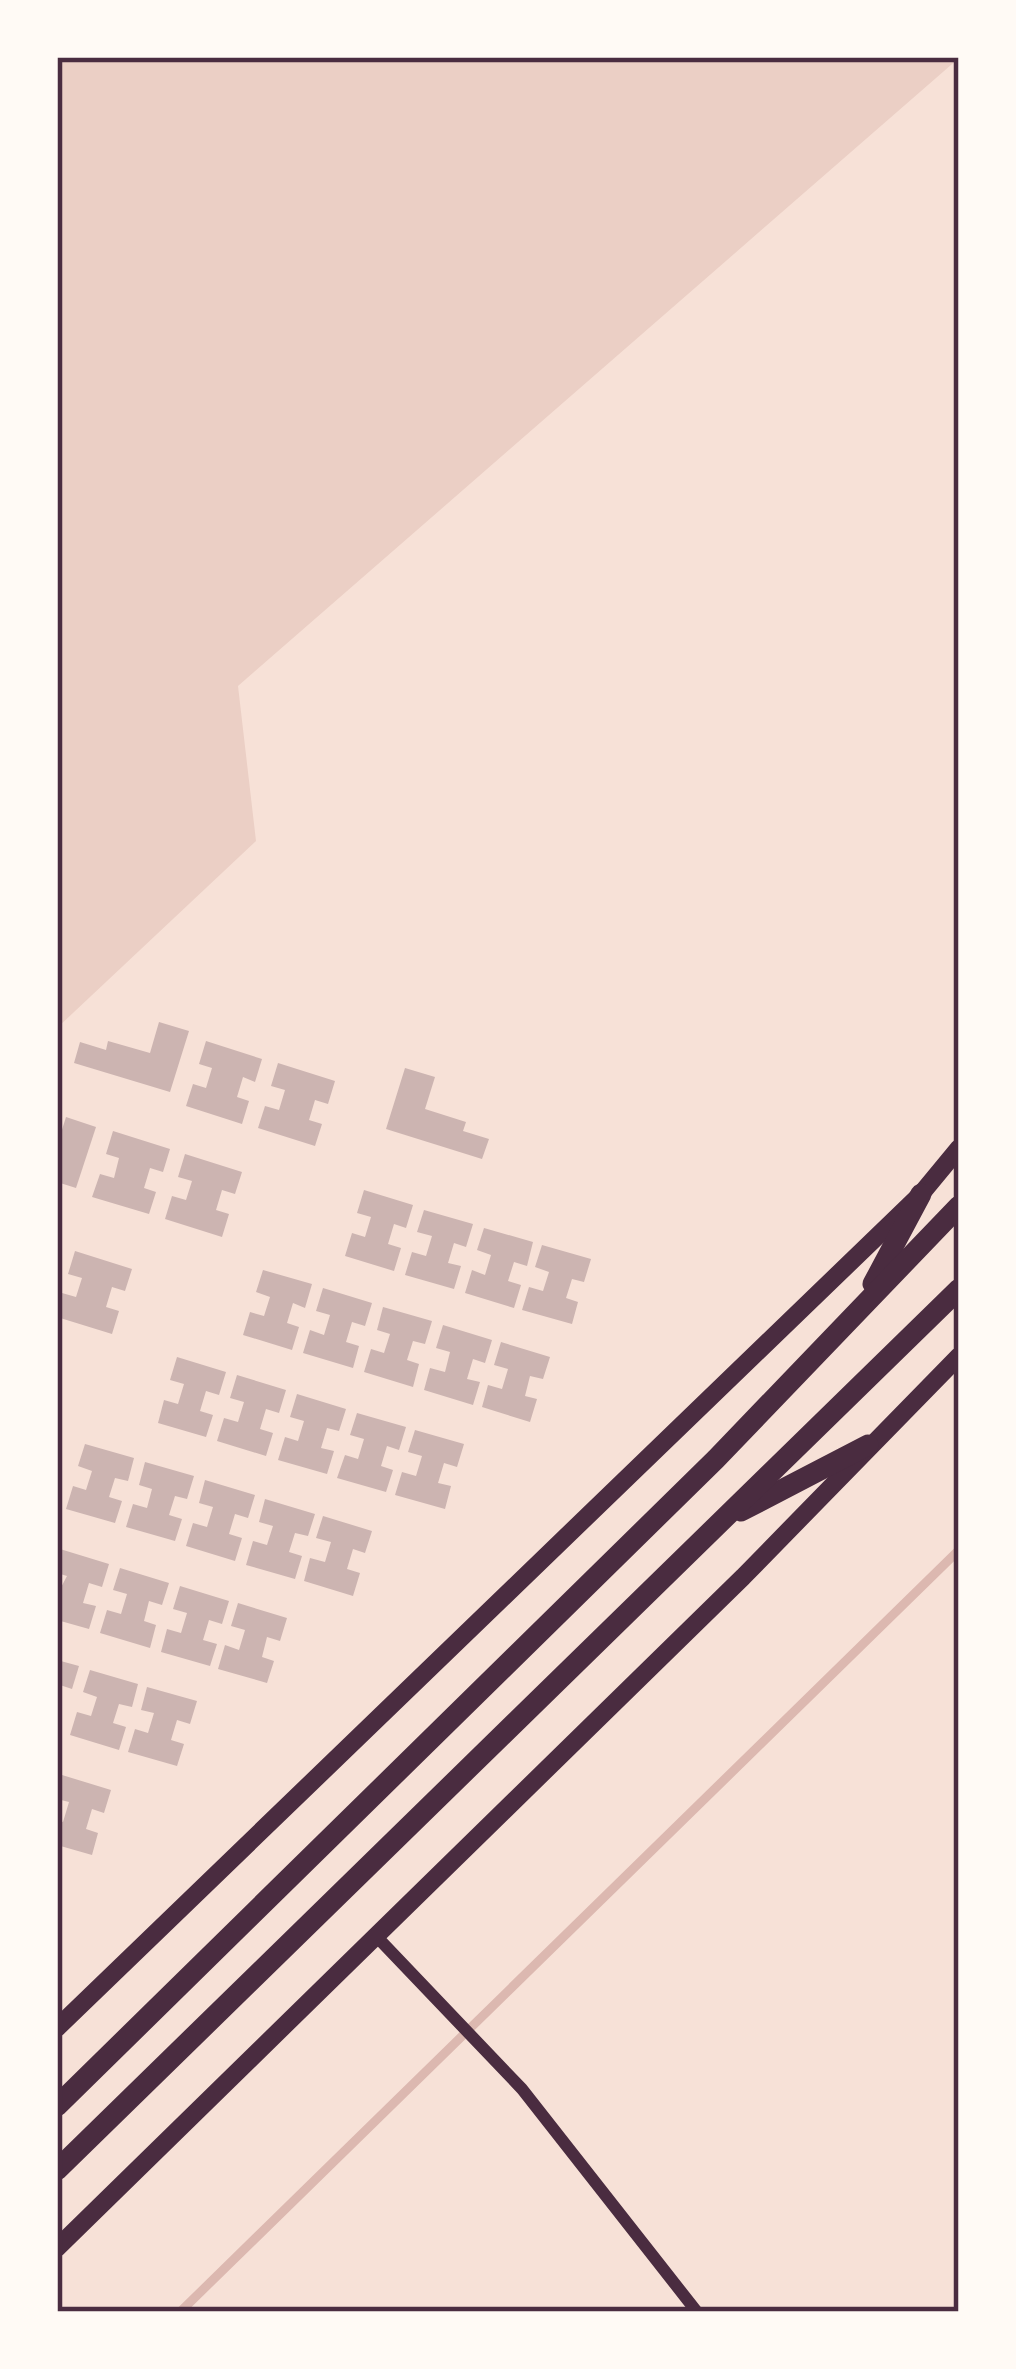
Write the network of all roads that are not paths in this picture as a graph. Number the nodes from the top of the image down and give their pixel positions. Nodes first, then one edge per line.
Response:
1 (959, 1148) edge
2 (921, 1194) junction
3 (959, 1206) edge
4 (959, 1289) edge
5 (858, 1311) junction
6 (957, 1363) edge
7 (868, 1445) junction
8 (719, 1522) junction
9 (377, 1937) junction
10 (57, 2028) edge
11 (57, 2106) edge
12 (57, 2170) edge
13 (57, 2248) edge
14 (698, 2312) edge

1 - 2 main road
2 - 5 main road
2 - 10 main road
3 - 5 main road
4 - 8 main road
5 - 11 main road
6 - 7 main road
7 - 8 main road
7 - 9 main road
8 - 12 main road
9 - 13 main road
9 - 14 street

